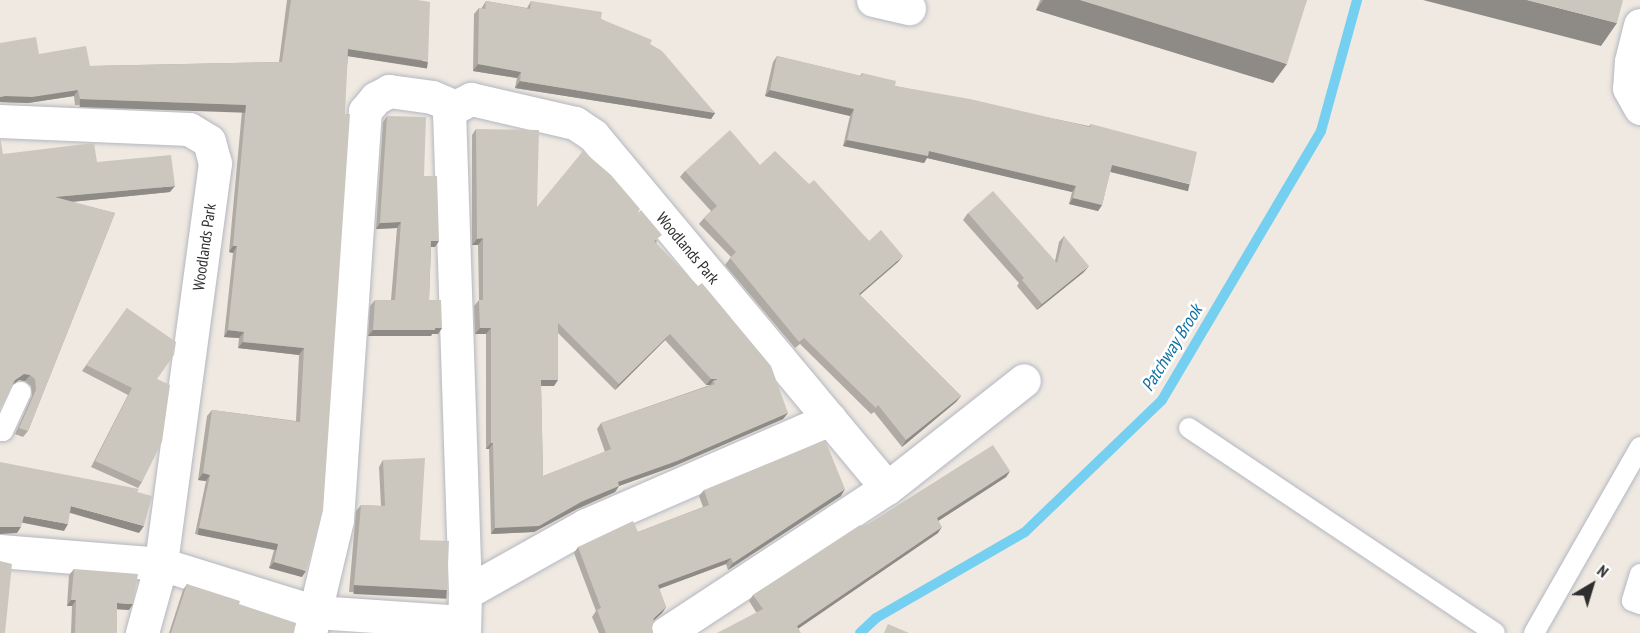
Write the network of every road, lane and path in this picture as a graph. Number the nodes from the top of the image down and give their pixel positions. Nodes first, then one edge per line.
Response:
1 (1640, 25) edge
2 (455, 107) junction
3 (1640, 108) edge
4 (0, 121) edge
5 (1024, 380) dead end
6 (21, 393) dead end
7 (830, 419) junction
8 (1190, 428) dead end
9 (0, 430) edge
10 (1640, 447) edge
11 (887, 488) junction
12 (0, 552) edge
13 (161, 564) junction
14 (1640, 574) edge
15 (1640, 604) edge
16 (464, 616) edge
17 (313, 622) edge
18 (142, 633) edge
19 (666, 633) edge
20 (1495, 633) edge
21 (1534, 633) edge

1 - 3 street
2 - 7 street, Woodlands Park
2 - 16 street
2 - 17 street
4 - 13 street, Woodlands Park
5 - 11 street
6 - 9 lane
7 - 11 street, Woodlands Park
7 - 16 street
8 - 20 lane
10 - 21 lane
11 - 19 street
12 - 13 street
13 - 17 street
13 - 18 street, Woodlands Park
14 - 15 lane
16 - 17 street

